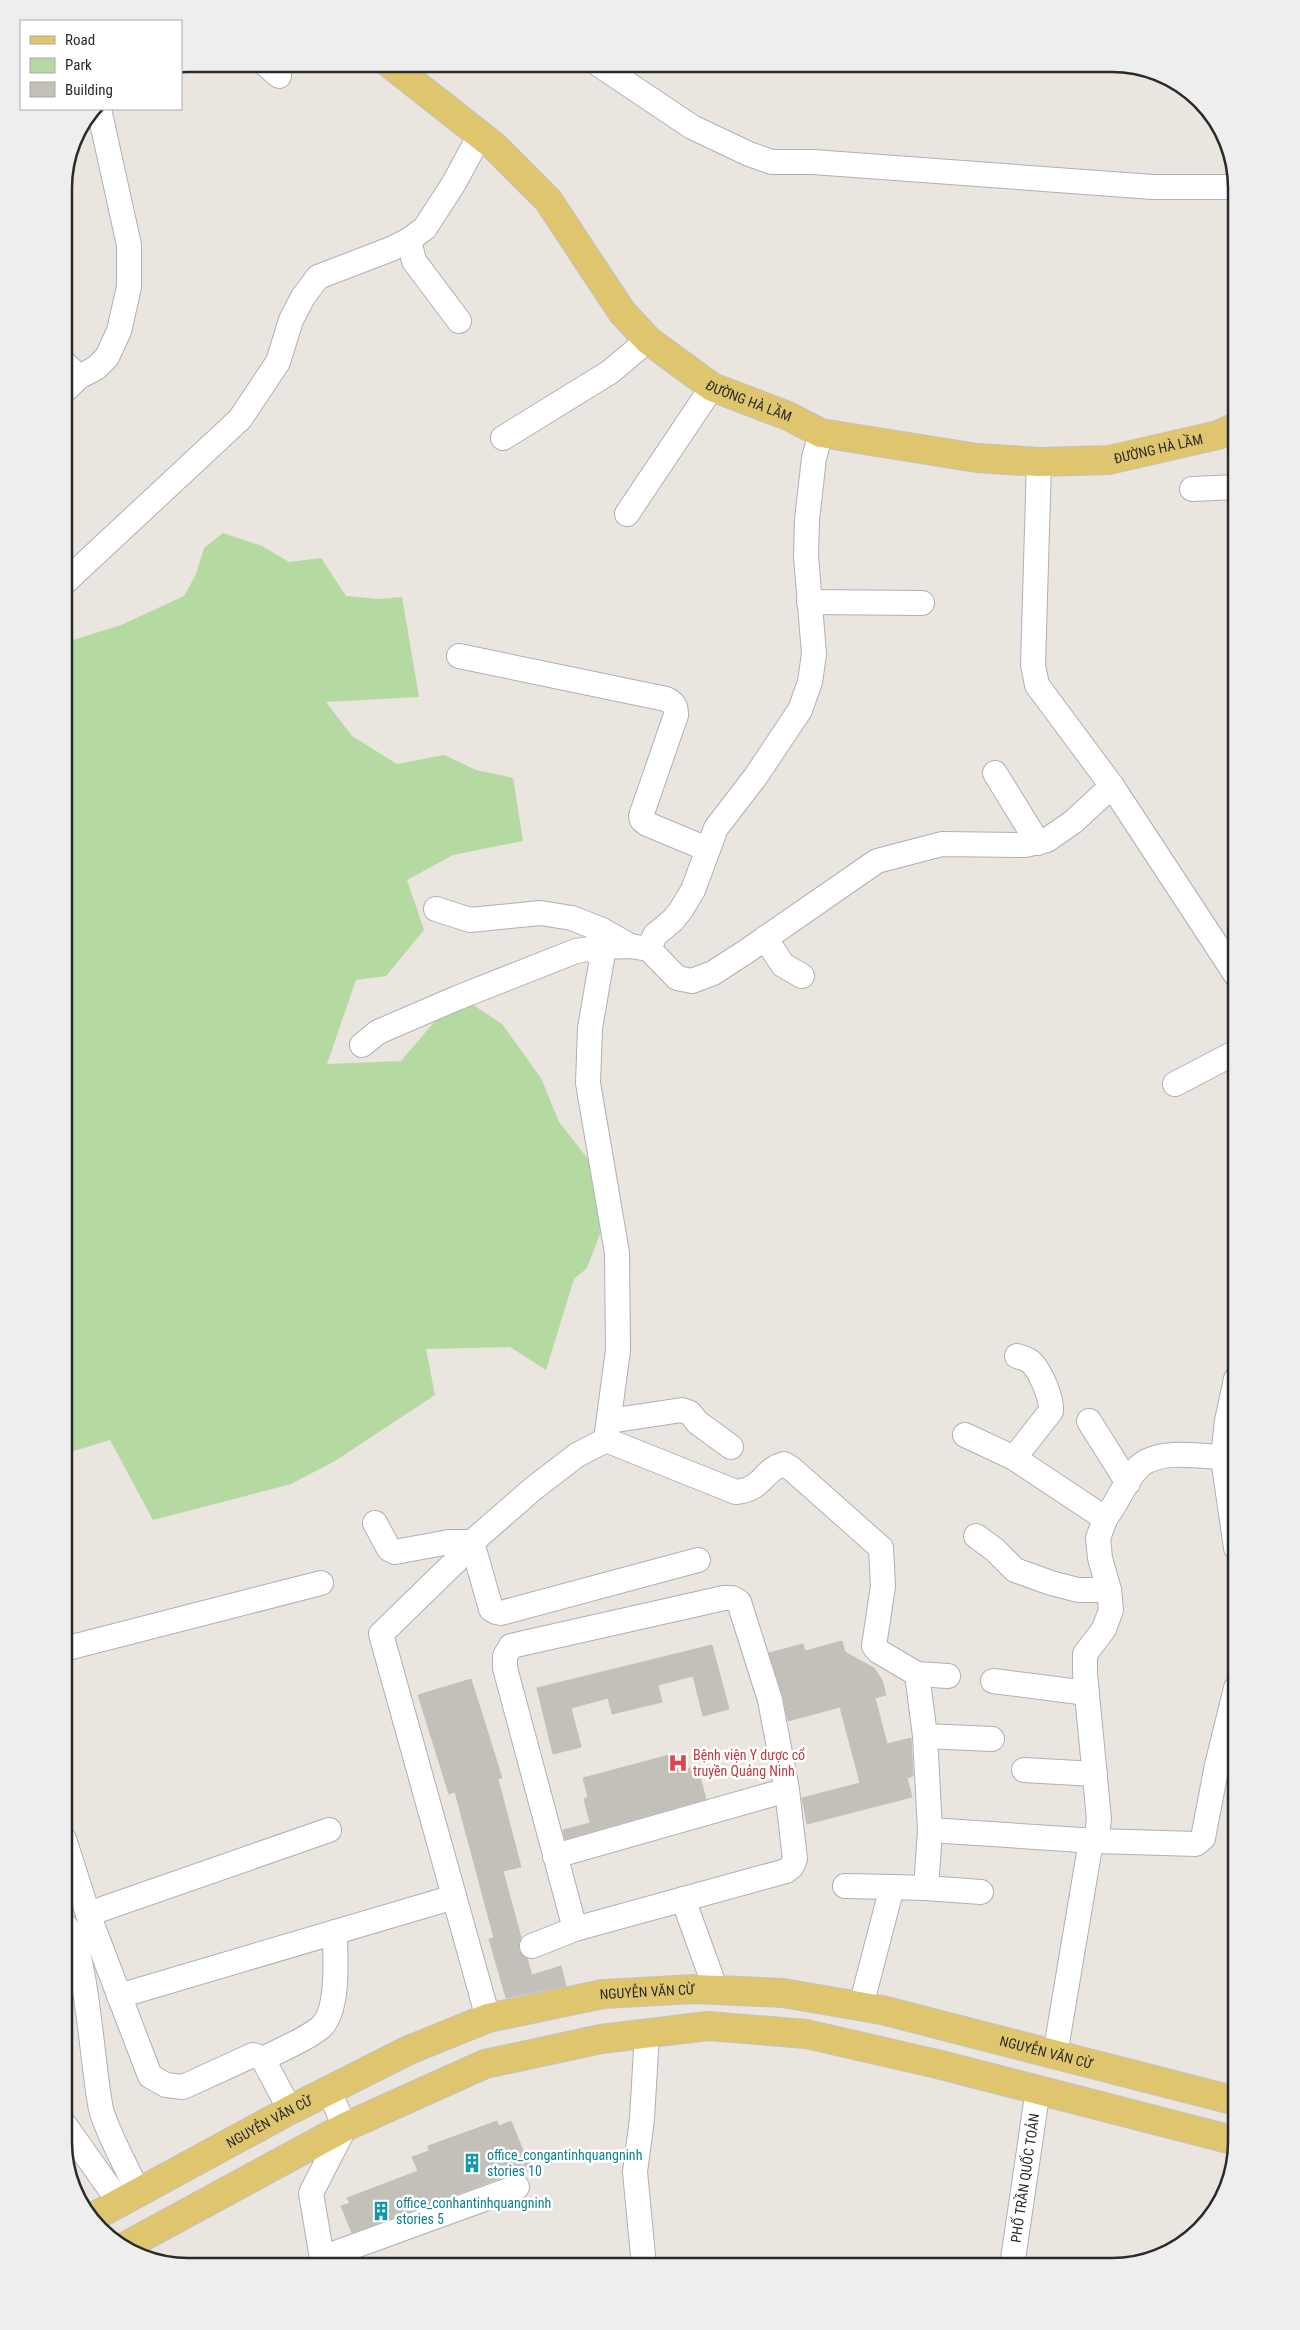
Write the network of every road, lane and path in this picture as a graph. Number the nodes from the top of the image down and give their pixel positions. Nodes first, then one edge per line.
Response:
1 (401, 73) edge
2 (611, 73) edge
3 (100, 113) edge
4 (480, 135) junction
5 (1228, 187) edge
6 (409, 240) junction
7 (459, 321) dead end
8 (648, 340) junction
9 (73, 376) edge
10 (712, 387) junction
11 (1228, 431) edge
12 (821, 433) junction
13 (503, 438) dead end
14 (1039, 462) junction
15 (1228, 487) edge
16 (1192, 489) dead end
17 (627, 514) dead end
18 (73, 575) edge
19 (809, 602) junction
20 (922, 603) dead end
21 (459, 656) dead end
22 (995, 773) dead end
23 (1112, 786) junction
24 (1038, 843) junction
25 (707, 849) junction
26 (436, 908) dead end
27 (765, 938) junction
28 (604, 947) junction
29 (639, 947) junction
30 (1228, 963) edge
31 (802, 976) dead end
32 (362, 1046) dead end
33 (1228, 1056) edge
34 (1175, 1084) dead end
35 (1017, 1356) dead end
36 (1228, 1416) edge
37 (1089, 1421) dead end
38 (608, 1431) junction
39 (1228, 1433) edge
40 (965, 1435) dead end
41 (732, 1447) dead end
42 (1014, 1458) junction
43 (1228, 1458) edge
44 (1128, 1483) junction
45 (1106, 1517) junction
46 (375, 1523) dead end
47 (976, 1536) dead end
48 (472, 1542) junction
49 (698, 1560) dead end
50 (321, 1583) dead end
51 (1109, 1590) junction
52 (72, 1647) edge
53 (916, 1674) junction
54 (948, 1676) dead end
55 (993, 1681) dead end
56 (1087, 1693) junction
57 (1228, 1722) edge
58 (926, 1736) junction
59 (992, 1739) dead end
60 (1024, 1770) dead end
61 (1095, 1774) junction
62 (787, 1790) junction
63 (329, 1830) dead end
64 (930, 1830) junction
65 (1094, 1841) junction
66 (555, 1856) junction
67 (72, 1864) edge
68 (846, 1886) dead end
69 (892, 1887) junction
70 (926, 1888) junction
71 (981, 1892) dead end
72 (454, 1897) junction
73 (683, 1899) junction
74 (88, 1914) junction
75 (575, 1929) junction
76 (335, 1932) junction
77 (72, 1935) edge
78 (532, 1946) dead end
79 (716, 1990) junction
80 (119, 1996) junction
81 (862, 2006) junction
82 (488, 2018) junction
83 (647, 2033) junction
84 (1055, 2055) junction
85 (263, 2059) junction
86 (1038, 2089) junction
87 (329, 2091) junction
88 (1228, 2099) edge
89 (290, 2110) junction
90 (345, 2127) junction
91 (72, 2133) edge
92 (1228, 2139) edge
93 (517, 2187) dead end
94 (129, 2198) junction
95 (98, 2214) edge
96 (132, 2243) edge
97 (322, 2257) edge
98 (336, 2257) edge
99 (640, 2257) edge
100 (1013, 2258) edge

1 - 4 main road, ĐƯỜNG HÀ LẦM
2 - 5 street
3 - 9 street
4 - 6 street
4 - 8 main road, ĐƯỜNG HÀ LẦM
6 - 7 street
6 - 18 street
8 - 10 main road, ĐƯỜNG HÀ LẦM
8 - 13 street
10 - 12 main road, ĐƯỜNG HÀ LẦM
10 - 17 street
11 - 14 main road, ĐƯỜNG HÀ LẦM
12 - 14 main road, ĐƯỜNG HÀ LẦM
12 - 19 street
14 - 23 street
15 - 16 street
19 - 20 street
19 - 25 street
21 - 25 street
22 - 24 street
23 - 24 street
23 - 30 street
24 - 27 street
25 - 29 street
26 - 29 street
27 - 29 street
27 - 31 street
28 - 29 street
28 - 32 street
28 - 38 street
33 - 34 street
35 - 42 street
36 - 39 street
37 - 44 street
38 - 41 street
38 - 48 street
38 - 53 street
40 - 42 street
42 - 45 street
43 - 44 street
44 - 45 street
45 - 51 street
46 - 48 street
47 - 51 street
48 - 49 street
48 - 72 street
50 - 52 street
51 - 56 street
53 - 54 street
53 - 58 street
55 - 56 street
56 - 61 street
57 - 65 street
58 - 59 street
58 - 64 street
60 - 61 street
61 - 65 street
62 - 66 street
62 - 66 street
62 - 73 street
63 - 74 street
64 - 65 street
64 - 70 street
65 - 84 street
66 - 75 street
67 - 74 street
68 - 69 street
69 - 70 street
69 - 81 street
70 - 71 street
72 - 76 street
72 - 82 street
73 - 75 street
73 - 79 street
74 - 80 street
75 - 78 street
76 - 80 street
76 - 85 street
77 - 94 street
79 - 81 main road, NGUYỄN VĂN CỪ
79 - 82 main road, NGUYỄN VĂN CỪ
80 - 85 street
81 - 84 main road, NGUYỄN VĂN CỪ
82 - 87 main road, NGUYỄN VĂN CỪ
83 - 86 main road
83 - 90 main road
83 - 99 street
84 - 88 main road, NGUYỄN VĂN CỪ
85 - 89 street
86 - 92 main road
86 - 100 street, PHỐ TRẦN QUỐC TOẢN
87 - 89 main road, NGUYỄN VĂN CỪ
87 - 90 street
89 - 94 main road, NGUYỄN VĂN CỪ
90 - 96 main road
90 - 97 street
91 - 94 street
93 - 98 street
94 - 95 main road, NGUYỄN VĂN CỪ

